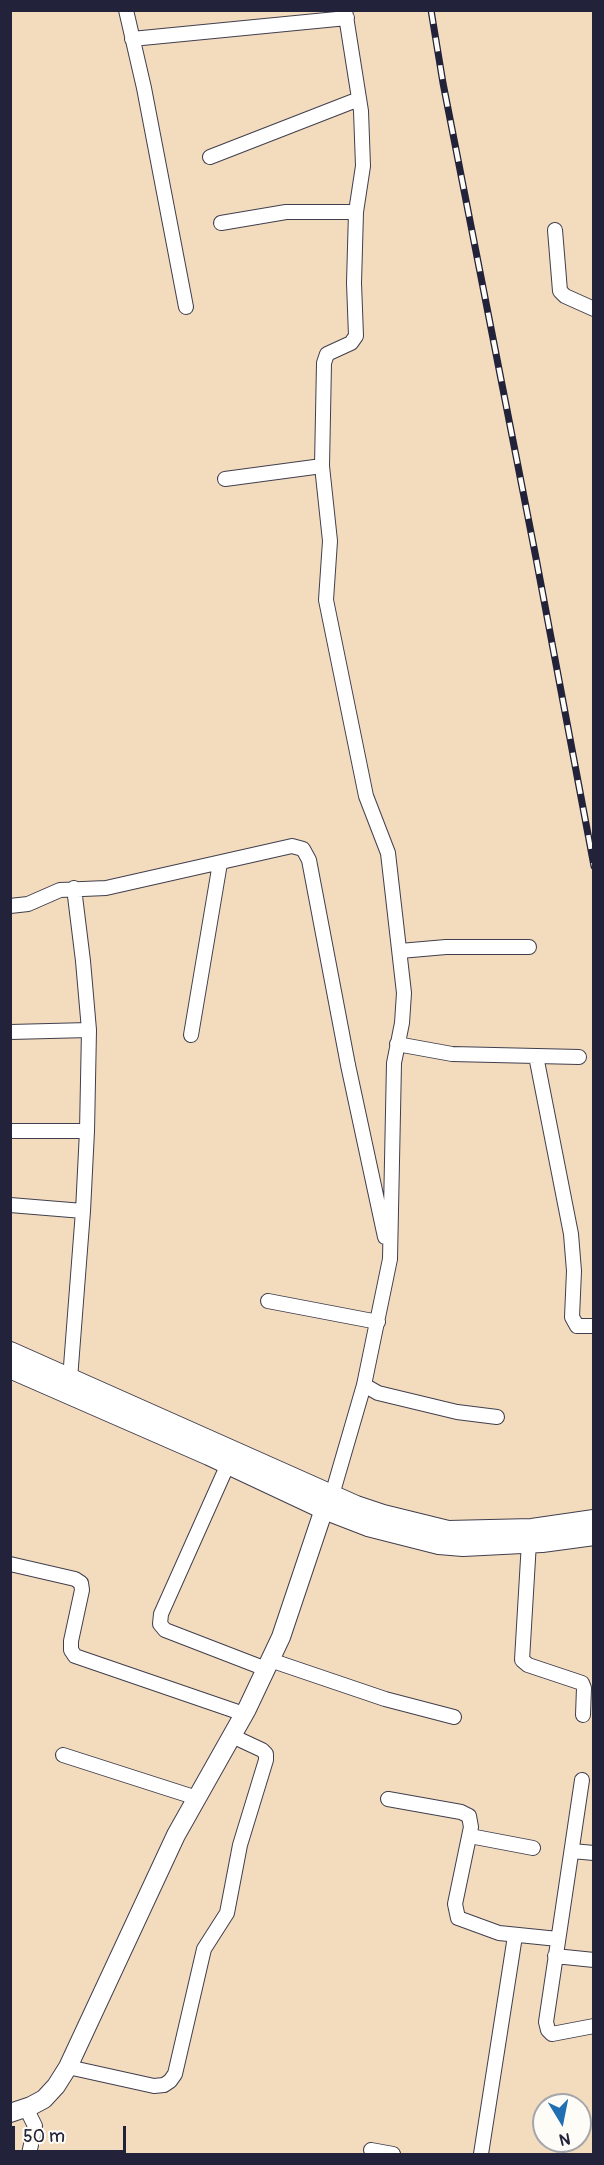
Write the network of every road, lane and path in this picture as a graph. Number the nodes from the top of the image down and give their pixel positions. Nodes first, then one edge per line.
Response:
1 (126, 10) edge
2 (346, 14) edge
3 (132, 39) junction
4 (359, 99) junction
5 (210, 158) dead end
6 (356, 212) junction
7 (220, 223) dead end
8 (555, 230) dead end
9 (186, 307) dead end
10 (594, 309) edge
11 (322, 466) junction
12 (225, 479) dead end
13 (220, 863) junction
14 (74, 888) junction
15 (10, 906) edge
16 (529, 947) dead end
17 (400, 951) junction
18 (89, 1030) junction
19 (10, 1032) edge
20 (190, 1035) dead end
21 (397, 1044) junction
22 (536, 1056) junction
23 (579, 1057) dead end
24 (10, 1131) edge
25 (87, 1131) junction
26 (10, 1205) edge
27 (83, 1211) junction
28 (390, 1259) junction
29 (268, 1301) dead end
30 (378, 1322) junction
31 (594, 1326) edge
32 (10, 1352) edge
33 (10, 1368) edge
34 (70, 1379) junction
35 (364, 1385) junction
36 (497, 1417) dead end
37 (228, 1464) junction
38 (328, 1502) junction
39 (594, 1520) edge
40 (594, 1534) edge
41 (529, 1542) junction
42 (10, 1564) edge
43 (268, 1665) junction
44 (244, 1714) junction
45 (583, 1715) dead end
46 (454, 1716) dead end
47 (232, 1736) junction
48 (63, 1755) dead end
49 (582, 1780) dead end
50 (197, 1798) junction
51 (388, 1799) dead end
52 (470, 1836) junction
53 (533, 1848) dead end
54 (572, 1851) junction
55 (594, 1853) edge
56 (515, 1936) junction
57 (558, 1939) junction
58 (555, 1956) junction
59 (594, 1960) edge
60 (594, 2026) edge
61 (68, 2067) junction
62 (18, 2111) edge
63 (371, 2150) dead end
64 (29, 2154) edge
65 (393, 2154) edge
66 (481, 2154) edge

1 - 3 street
2 - 3 street
2 - 4 street
3 - 9 street
4 - 5 street
4 - 6 street
6 - 7 street
6 - 11 street
8 - 10 street
11 - 12 street
11 - 17 street
13 - 14 street
13 - 20 street
13 - 28 street
14 - 15 street
14 - 18 street
16 - 17 street
17 - 21 street
18 - 19 street
18 - 25 street
21 - 22 street
21 - 28 street
22 - 23 street
22 - 31 street
24 - 25 street
25 - 27 street
26 - 27 street
27 - 34 street
28 - 30 street
29 - 30 street
30 - 35 street
32 - 34 main road
33 - 37 main road
34 - 38 main road
35 - 36 street
35 - 38 street
37 - 38 main road
37 - 43 street
38 - 39 main road
38 - 41 main road
38 - 43 street
40 - 41 main road
41 - 45 street
42 - 44 street
43 - 44 street
43 - 46 street
44 - 47 street
47 - 50 street
47 - 61 street
48 - 50 street
49 - 54 street
50 - 61 street
51 - 52 street
52 - 53 street
52 - 56 street
54 - 55 street
54 - 57 street
56 - 57 street
56 - 66 street
57 - 58 street
58 - 59 street
58 - 60 street
61 - 62 street
62 - 64 street
63 - 65 street

